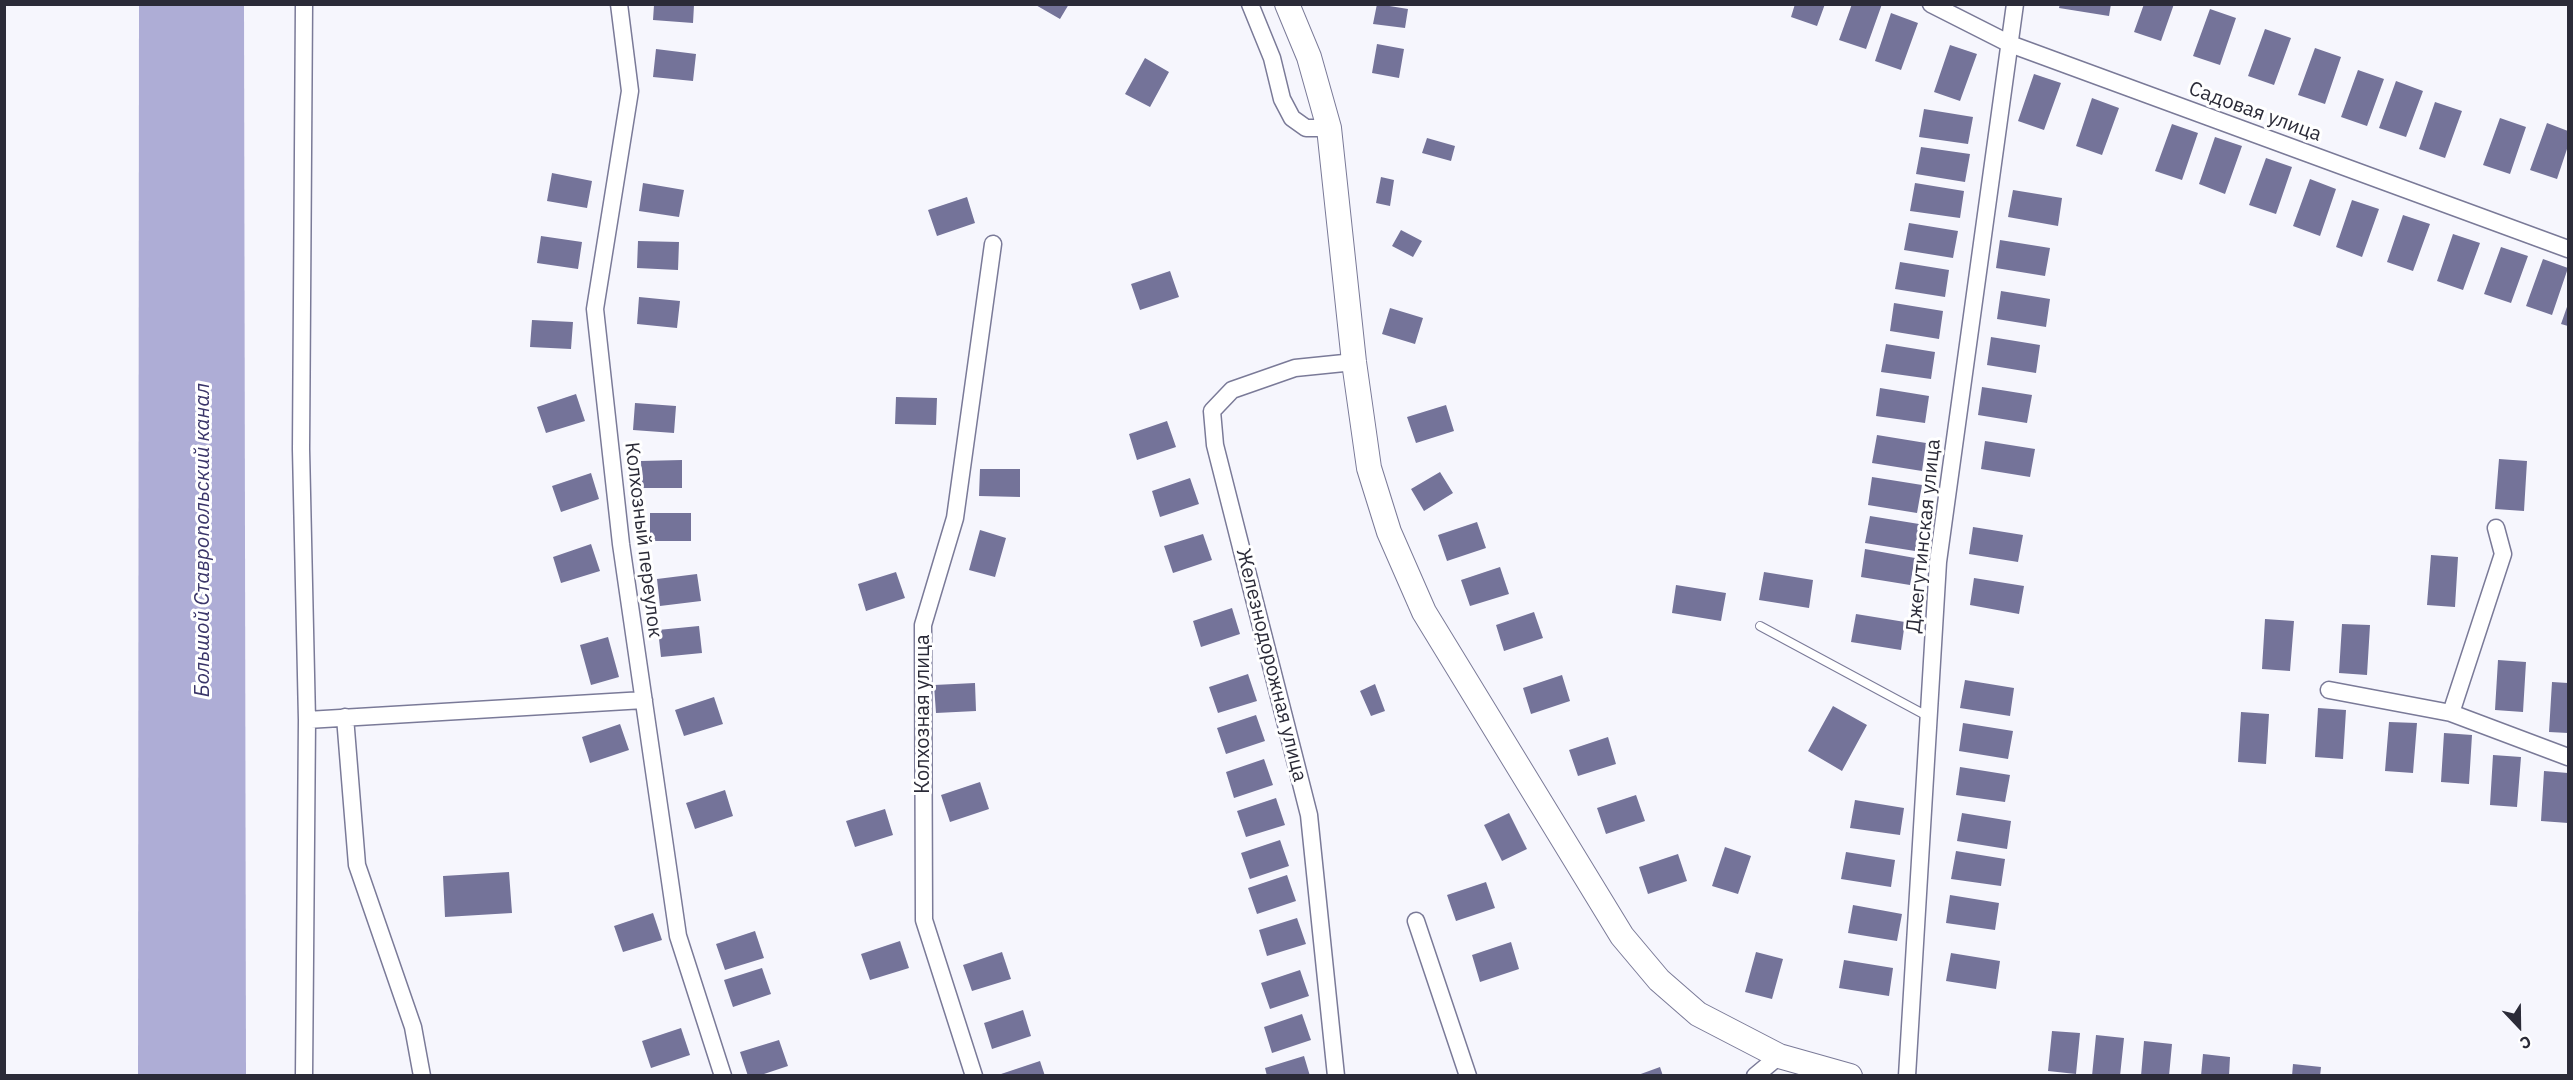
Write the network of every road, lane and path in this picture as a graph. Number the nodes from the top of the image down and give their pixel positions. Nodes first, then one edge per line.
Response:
1 (304, 4) edge
2 (619, 4) edge
3 (1250, 4) edge
4 (1287, 4) edge
5 (1931, 4) edge
6 (2015, 4) edge
7 (2010, 44) junction
8 (1329, 128) junction
9 (993, 244) dead end
10 (2568, 249) edge
11 (1354, 362) junction
12 (2496, 528) dead end
13 (1760, 626) dead end
14 (2328, 690) dead end
15 (644, 700) junction
16 (2451, 713) junction
17 (345, 717) junction
18 (1929, 717) junction
19 (307, 720) junction
20 (2568, 757) edge
21 (1416, 921) dead end
22 (1779, 1056) junction
23 (304, 1076) edge
24 (422, 1076) edge
25 (723, 1076) edge
26 (974, 1076) edge
27 (1336, 1076) edge
28 (1468, 1076) edge
29 (1755, 1076) edge
30 (1850, 1076) edge
31 (1907, 1076) edge

1 - 19 street
2 - 15 street, Колхозный переулок
3 - 8 street
4 - 8 main road
5 - 7 street, Садовая улица
6 - 7 street, Джегутинская улица
7 - 10 street, Садовая улица
7 - 18 street, Джегутинская улица
8 - 11 main road
9 - 26 street, Колхозная улица
11 - 22 main road
11 - 27 street, Железнодорожная улица
12 - 16 street
13 - 18 lane
14 - 16 street
15 - 17 street
15 - 25 street, Колхозный переулок
16 - 20 street
17 - 19 street
17 - 24 street
18 - 31 street, Джегутинская улица
19 - 23 street
21 - 28 street
22 - 29 street
22 - 30 main road

